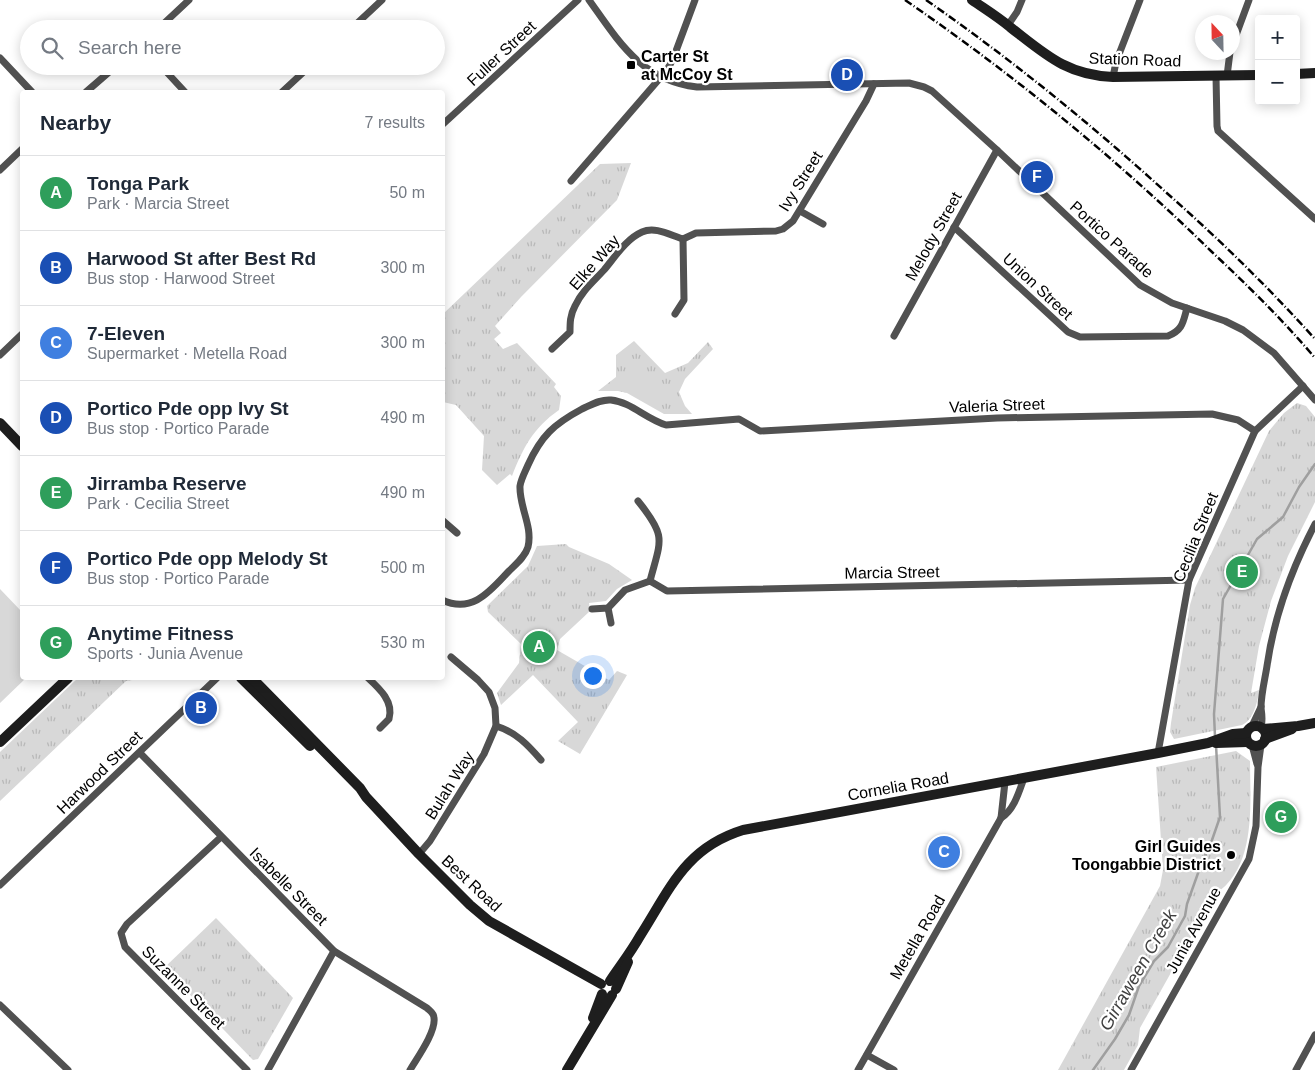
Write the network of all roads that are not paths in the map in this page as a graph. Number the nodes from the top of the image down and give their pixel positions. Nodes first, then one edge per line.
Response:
1 (189, 0) edge
2 (382, 0) edge
3 (578, 0) edge
4 (589, 0) edge
5 (695, 0) edge
6 (972, 0) edge
7 (1022, 0) edge
8 (1140, 0) edge
9 (1249, 0) edge
10 (168, 20) edge
11 (360, 20) edge
12 (1240, 24) edge
13 (1008, 25) junction
14 (0, 58) edge
15 (1229, 60) edge
16 (1315, 73) edge
17 (1300, 74) edge
18 (106, 75) edge
19 (169, 75) edge
20 (300, 75) edge
21 (1255, 75) edge
22 (1216, 76) junction
23 (1227, 76) junction
24 (1113, 77) junction
25 (661, 78) junction
26 (874, 84) junction
27 (30, 90) edge
28 (88, 90) edge
29 (183, 90) edge
30 (284, 90) edge
31 (445, 122) edge
32 (997, 150) junction
33 (20, 151) edge
34 (0, 170) edge
35 (571, 181) dead end
36 (800, 211) junction
37 (1315, 219) edge
38 (823, 224) dead end
39 (954, 227) junction
40 (683, 239) junction
41 (1187, 308) junction
42 (675, 314) dead end
43 (20, 336) edge
44 (894, 336) dead end
45 (552, 349) dead end
46 (0, 355) edge
47 (1303, 386) junction
48 (1315, 400) edge
49 (0, 423) edge
50 (1255, 431) junction
51 (20, 444) edge
52 (638, 501) dead end
53 (445, 523) edge
54 (1315, 524) edge
55 (457, 533) dead end
56 (650, 580) junction
57 (1189, 580) junction
58 (445, 601) edge
59 (608, 608) junction
60 (592, 609) dead end
61 (611, 623) dead end
62 (451, 657) dead end
63 (66, 680) edge
64 (215, 680) edge
65 (254, 680) edge
66 (370, 680) edge
67 (1315, 723) edge
68 (496, 726) junction
69 (380, 728) dead end
70 (1256, 736) junction
71 (0, 742) edge
72 (140, 753) junction
73 (1158, 753) junction
74 (541, 760) dead end
75 (1024, 778) junction
76 (1005, 782) junction
77 (1001, 818) junction
78 (221, 837) junction
79 (419, 854) junction
80 (0, 885) edge
81 (334, 951) junction
82 (608, 989) junction
83 (0, 1006) edge
84 (1315, 1035) edge
85 (867, 1055) junction
86 (68, 1070) edge
87 (246, 1070) edge
88 (268, 1070) edge
89 (410, 1070) edge
90 (567, 1070) edge
91 (858, 1070) edge
92 (894, 1070) edge
93 (1131, 1070) edge
94 (1296, 1070) edge

1 - 10 street
2 - 11 street
3 - 31 street, Fuller Street
4 - 25 street, Portico Parade
5 - 25 street
6 - 13 main road, Station Road
7 - 13 street
8 - 24 street
9 - 12 street
13 - 24 main road, Station Road
14 - 27 street
15 - 23 street
16 - 17 main road
18 - 28 street
19 - 29 street
20 - 30 street
21 - 23 main road, Station Road
22 - 23 main road, Station Road
22 - 24 main road, Station Road
22 - 37 street
25 - 26 street, Portico Parade
25 - 35 street
26 - 32 street, Portico Parade
26 - 36 street, Ivy Street
32 - 39 street, Melody Street
32 - 41 street, Portico Parade
33 - 34 street
36 - 38 street
36 - 40 street, Ivy Street
39 - 41 street, Union Street
39 - 44 street, Melody Street
40 - 42 street
40 - 45 street, Elke Way
41 - 47 street, Portico Parade
43 - 46 street
47 - 48 street, Portico Parade
47 - 50 street, Cecilia Street
49 - 51 main road
50 - 57 street, Cecilia Street
50 - 58 street, Valeria Street
52 - 56 street
53 - 55 street
54 - 70 street, Junia Avenue
56 - 57 street, Marcia Street
56 - 59 street
57 - 73 street, Cecilia Street
59 - 60 street
59 - 61 street
62 - 68 street
63 - 71 main road
64 - 72 street, Harwood Street
65 - 79 main road, Best Road
66 - 69 street
67 - 70 main road, Cornelia Road
68 - 74 street
68 - 79 street, Bulah Way
70 - 73 main road, Cornelia Road
70 - 93 street, Junia Avenue
72 - 78 street, Isabelle Street
72 - 80 street, Harwood Street
73 - 75 main road, Cornelia Road
75 - 76 main road, Cornelia Road
75 - 77 street, Metella Road
76 - 77 street, Metella Road
76 - 82 main road, Cornelia Road
77 - 85 street, Metella Road
78 - 81 street, Isabelle Street
78 - 87 street, Suzanne Street
79 - 82 main road, Best Road
81 - 88 street
81 - 89 street, Isabelle Street
82 - 90 main road, Cornelia Road
83 - 86 street
84 - 94 street
85 - 91 street, Metella Road
85 - 92 street

